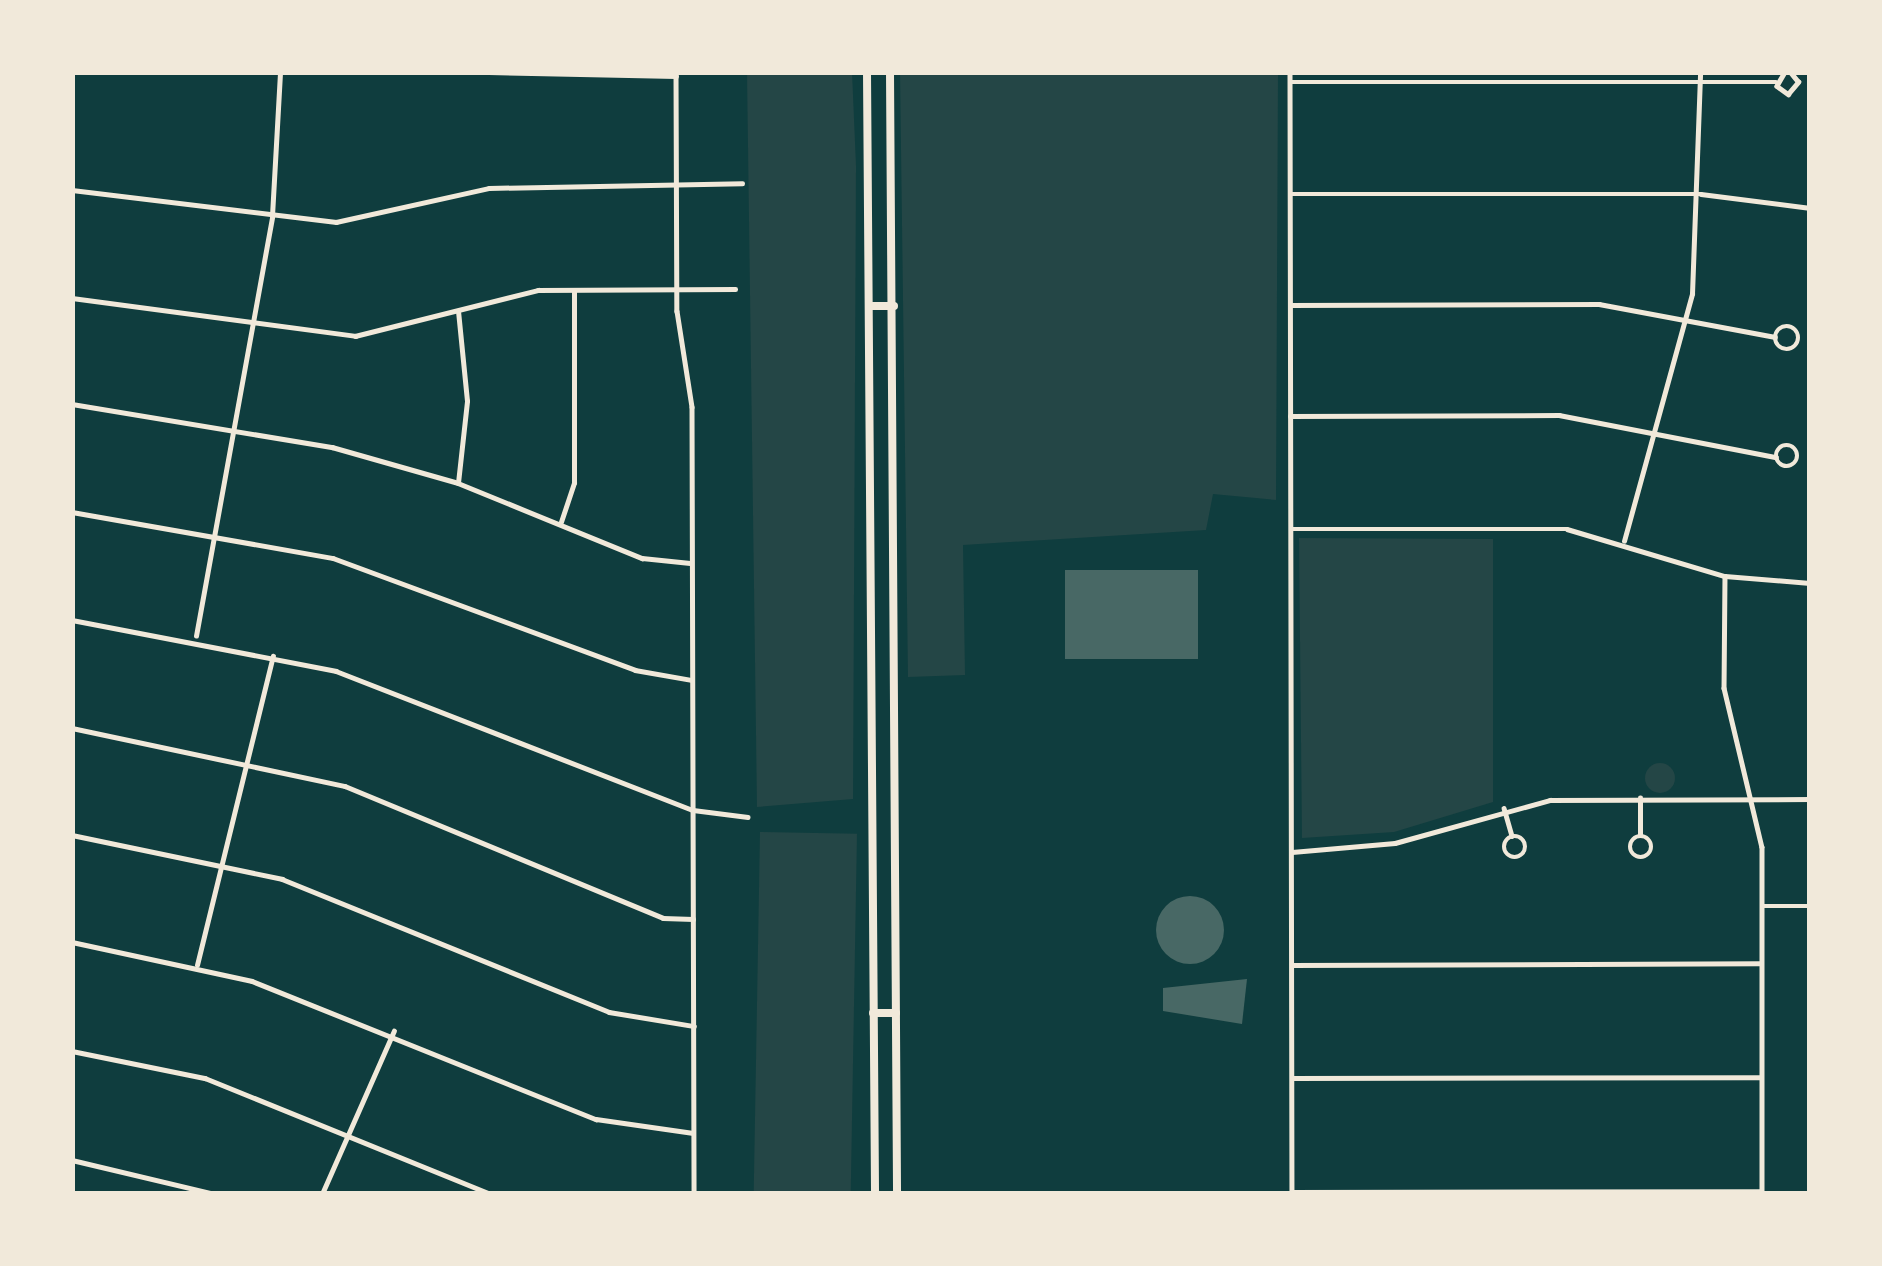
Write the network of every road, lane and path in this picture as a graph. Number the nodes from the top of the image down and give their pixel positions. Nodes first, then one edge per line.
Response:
1 (280, 72) edge
2 (489, 72) edge
3 (867, 72) edge
4 (890, 72) edge
5 (1290, 72) edge
6 (1700, 72) edge
7 (1787, 72) edge
8 (573, 74) edge
9 (676, 74) edge
10 (1290, 82) junction
11 (1700, 82) junction
12 (1776, 82) junction
13 (892, 130) junction
14 (869, 131) junction
15 (677, 182) junction
16 (742, 183) dead end
17 (72, 190) edge
18 (1290, 194) junction
19 (1701, 194) junction
20 (1807, 208) edge
21 (272, 215) junction
22 (735, 289) dead end
23 (574, 290) junction
24 (677, 290) junction
25 (72, 298) edge
26 (1290, 305) junction
27 (869, 306) junction
28 (894, 306) junction
29 (458, 310) junction
30 (1684, 322) junction
31 (251, 323) junction
32 (1775, 338) dead end
33 (72, 404) edge
34 (1290, 416) junction
35 (233, 426) junction
36 (1654, 430) junction
37 (871, 452) junction
38 (893, 452) junction
39 (1776, 457) dead end
40 (458, 483) junction
41 (72, 512) edge
42 (561, 523) junction
43 (1292, 529) junction
44 (215, 531) junction
45 (1624, 541) junction
46 (691, 563) junction
47 (1725, 576) junction
48 (1810, 583) edge
49 (871, 592) junction
50 (894, 592) junction
51 (72, 620) edge
52 (196, 636) junction
53 (273, 656) junction
54 (692, 680) junction
55 (72, 728) edge
56 (872, 732) junction
57 (894, 732) junction
58 (248, 758) junction
59 (1640, 798) junction
60 (1751, 799) junction
61 (1810, 799) edge
62 (1504, 808) junction
63 (693, 810) junction
64 (748, 818) dead end
65 (72, 835) edge
66 (1512, 836) dead end
67 (1640, 837) dead end
68 (1292, 852) junction
69 (221, 863) junction
70 (872, 874) junction
71 (895, 874) junction
72 (1762, 906) junction
73 (1810, 906) edge
74 (693, 919) junction
75 (72, 942) edge
76 (1762, 963) junction
77 (1292, 964) junction
78 (197, 965) junction
79 (873, 1013) junction
80 (896, 1013) junction
81 (694, 1026) junction
82 (394, 1031) junction
83 (72, 1051) edge
84 (1762, 1077) junction
85 (1292, 1078) junction
86 (350, 1132) junction
87 (693, 1133) junction
88 (875, 1154) junction
89 (897, 1154) junction
90 (72, 1160) edge
91 (1762, 1192) edge
92 (1292, 1193) edge
93 (214, 1194) edge
94 (322, 1194) edge
95 (490, 1194) edge
96 (694, 1194) edge
97 (875, 1194) edge
98 (897, 1194) edge

1 - 21 street
2 - 8 street
3 - 14 main road
4 - 13 main road
5 - 10 street
6 - 11 street
7 - 12 street
7 - 12 street
8 - 9 street
9 - 15 street
10 - 11 street
10 - 18 street
11 - 12 street
11 - 19 street
13 - 14 main road
13 - 28 main road
14 - 27 main road
15 - 16 street
15 - 21 street
15 - 24 street
17 - 21 street
18 - 19 street
18 - 26 street
19 - 20 street
19 - 30 street
21 - 31 street
22 - 24 street
23 - 24 street
23 - 29 street
23 - 42 street
24 - 46 street
25 - 31 street
26 - 30 street
26 - 34 street
27 - 28 main road
27 - 37 main road
28 - 38 main road
29 - 31 street
29 - 40 street
30 - 32 street
30 - 36 street
31 - 35 street
33 - 35 street
34 - 36 street
34 - 43 street
35 - 40 street
35 - 44 street
36 - 39 street
36 - 45 street
37 - 38 main road
37 - 49 main road
38 - 50 main road
40 - 42 street
41 - 44 street
42 - 46 street
43 - 45 street
43 - 68 street
44 - 52 street
44 - 54 street
45 - 47 street
46 - 54 street
47 - 48 street
47 - 60 street
49 - 50 main road
49 - 56 main road
50 - 57 main road
51 - 52 street
52 - 53 street
53 - 58 street
53 - 63 street
54 - 63 street
55 - 58 street
56 - 57 main road
56 - 70 main road
57 - 71 main road
58 - 69 street
58 - 74 street
59 - 60 street
59 - 62 street
59 - 67 street
60 - 61 street
60 - 72 street
62 - 66 street
62 - 68 street
63 - 64 street
63 - 74 street
65 - 69 street
68 - 77 street
69 - 78 street
69 - 81 street
70 - 71 main road
70 - 79 main road
71 - 80 main road
72 - 73 street
72 - 76 street
74 - 81 street
75 - 78 street
76 - 77 street
76 - 84 street
77 - 85 street
78 - 82 street
79 - 80 main road
79 - 88 main road
80 - 89 main road
81 - 87 street
82 - 86 street
82 - 87 street
83 - 86 street
84 - 85 street
84 - 91 street
85 - 92 street
86 - 94 street
86 - 95 street
87 - 96 street
88 - 89 main road
88 - 97 main road
89 - 98 main road
90 - 93 street
91 - 92 street

